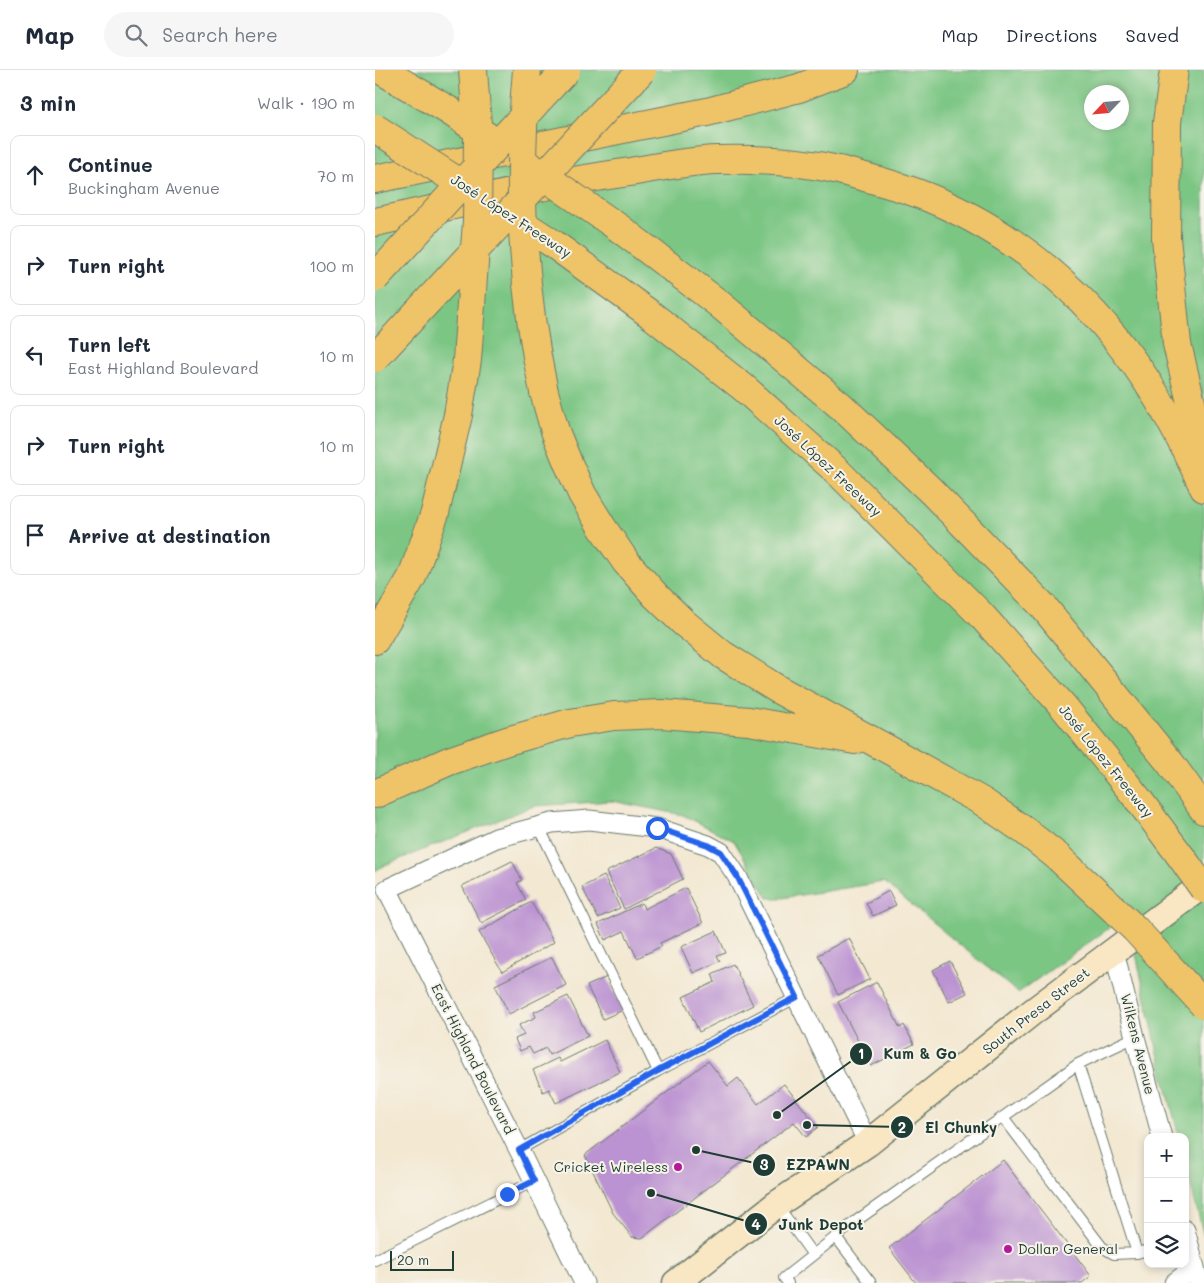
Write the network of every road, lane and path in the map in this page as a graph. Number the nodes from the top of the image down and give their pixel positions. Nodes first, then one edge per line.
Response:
1 (381, 70) edge
2 (473, 70) edge
3 (527, 70) edge
4 (566, 70) edge
5 (642, 70) edge
6 (845, 70) edge
7 (1174, 70) edge
8 (375, 128) edge
9 (375, 179) edge
10 (375, 222) edge
11 (375, 278) edge
12 (375, 358) edge
13 (1204, 457) edge
14 (1204, 488) edge
15 (375, 640) edge
16 (881, 745) junction
17 (375, 794) edge
18 (1204, 810) edge
19 (539, 827) junction
20 (1204, 884) edge
21 (1204, 889) edge
22 (1114, 951) junction
23 (797, 997) junction
24 (1204, 1005) edge
25 (1135, 1037) junction
26 (1078, 1064) junction
27 (658, 1071) junction
28 (1003, 1116) junction
29 (1161, 1133) edge
30 (868, 1143) junction
31 (519, 1150) junction
32 (534, 1181) junction
33 (777, 1204) junction
34 (836, 1236) junction
35 (1189, 1245) edge
36 (1144, 1251) edge
37 (1137, 1253) junction
38 (813, 1255) junction
39 (375, 1260) edge
40 (1197, 1275) edge
41 (583, 1283) edge
42 (676, 1283) edge
43 (788, 1283) edge
44 (871, 1283) edge
45 (1174, 1283) edge

1 - 18 highway, bridge
2 - 15 highway, bridge
3 - 16 highway, bridge
4 - 11 highway, bridge
5 - 12 highway, bridge
6 - 9 highway
7 - 13 highway
8 - 21 highway, José López Freeway, bridge
10 - 14 highway
16 - 17 highway
16 - 24 highway, bridge
19 - 23 street
19 - 27 lane
19 - 31 street, East Highland Boulevard
20 - 22 main road, South Presa Street
22 - 25 street, Wilkens Avenue
22 - 30 main road, South Presa Street
23 - 27 lane
23 - 30 street
25 - 26 lane
25 - 29 street, Wilkens Avenue
26 - 28 lane
26 - 37 lane
27 - 31 lane
28 - 34 lane
28 - 37 lane
30 - 33 main road, South Presa Street
31 - 32 street, East Highland Boulevard
32 - 39 lane
32 - 41 street, East Highland Boulevard
33 - 38 lane
33 - 42 main road, South Presa Street
34 - 38 lane
34 - 44 lane
35 - 40 street
36 - 37 lane
38 - 43 lane
40 - 45 street

